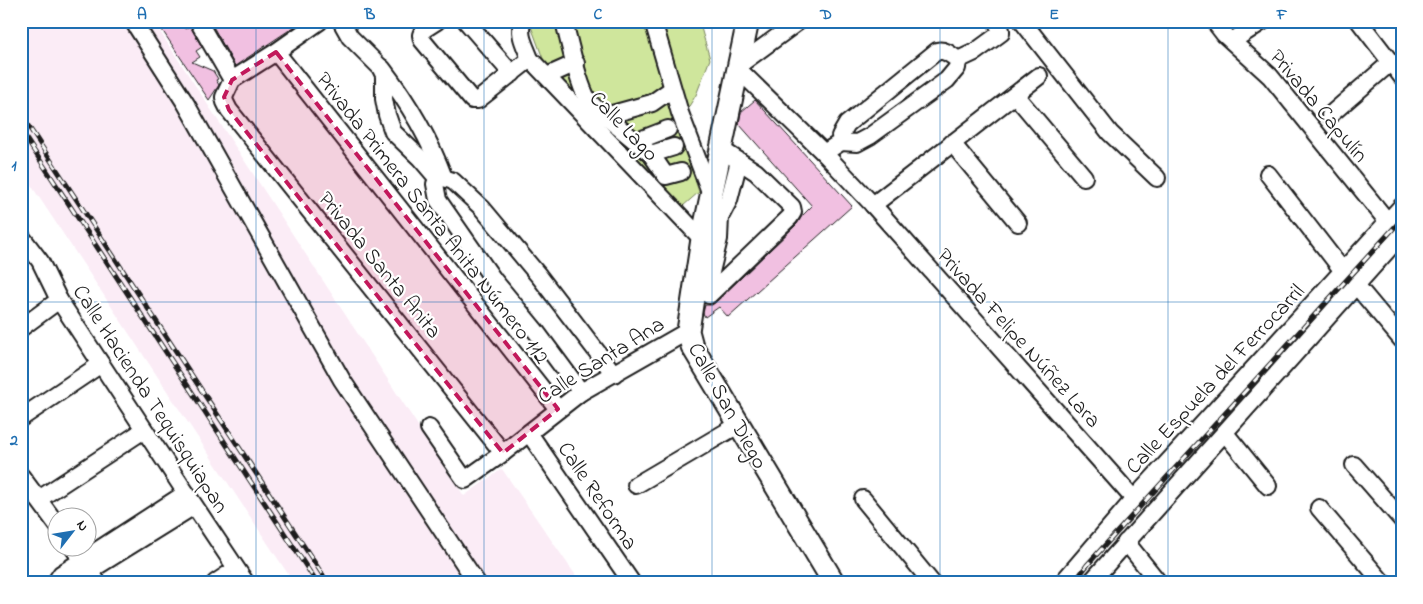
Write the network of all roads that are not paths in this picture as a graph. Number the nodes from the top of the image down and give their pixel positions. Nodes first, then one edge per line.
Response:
1 (133, 21) edge
2 (198, 21) edge
3 (320, 21) edge
4 (341, 21) edge
5 (437, 21) edge
6 (466, 21) edge
7 (523, 21) edge
8 (564, 21) edge
9 (653, 21) edge
10 (748, 21) edge
11 (785, 21) edge
12 (799, 21) edge
13 (996, 21) edge
14 (1022, 21) edge
15 (1214, 21) edge
16 (1263, 21) edge
17 (1358, 21) edge
18 (1232, 41) junction
19 (276, 52) junction
20 (530, 59) junction
21 (958, 60) junction
22 (1390, 62) junction
23 (576, 63) junction
24 (740, 63) junction
25 (382, 71) junction
26 (512, 74) junction
27 (547, 76) junction
28 (1039, 76) dead end
29 (1402, 77) edge
30 (232, 80) junction
31 (672, 88) junction
32 (1015, 95) junction
33 (1330, 115) dead end
34 (605, 116) junction
35 (668, 129) dead end
36 (636, 141) junction
37 (841, 142) junction
38 (952, 144) junction
39 (674, 148) dead end
40 (824, 153) junction
41 (651, 154) junction
42 (730, 155) junction
43 (681, 172) dead end
44 (1268, 174) dead end
45 (1084, 177) dead end
46 (441, 178) junction
47 (1157, 178) dead end
48 (873, 205) junction
49 (1402, 206) edge
50 (714, 209) junction
51 (1388, 222) junction
52 (1018, 223) dead end
53 (1402, 234) edge
54 (21, 236) edge
55 (702, 239) junction
56 (1344, 271) junction
57 (1356, 285) junction
58 (59, 300) junction
59 (21, 328) edge
60 (688, 331) junction
61 (1402, 340) edge
62 (101, 364) junction
63 (614, 374) junction
64 (581, 392) junction
65 (558, 409) junction
66 (21, 418) edge
67 (738, 425) junction
68 (430, 428) dead end
69 (144, 430) junction
70 (529, 433) junction
71 (1225, 433) junction
72 (503, 453) junction
73 (1354, 465) dead end
74 (21, 476) edge
75 (636, 486) dead end
76 (1268, 486) dead end
77 (39, 499) junction
78 (863, 499) dead end
79 (1134, 499) junction
80 (190, 500) junction
81 (1319, 508) dead end
82 (48, 512) edge
83 (1402, 520) edge
84 (1126, 542) junction
85 (79, 556) edge
86 (236, 568) junction
87 (90, 571) edge
88 (63, 581) edge
89 (215, 583) edge
90 (246, 583) edge
91 (477, 583) edge
92 (632, 583) edge
93 (834, 583) edge
94 (932, 583) edge
95 (1062, 583) edge
96 (1090, 583) edge
97 (1159, 583) edge
98 (1382, 583) edge

1 - 91 street
2 - 30 street
3 - 19 street
4 - 25 street
5 - 26 street
6 - 26 street
7 - 20 street, Calle Lago
8 - 23 street
9 - 31 street
10 - 24 main road, Calle San Diego
11 - 24 street
12 - 24 street
13 - 21 street
14 - 47 street
15 - 18 street, Privada Capulín
16 - 18 street
17 - 22 street
18 - 51 street, Privada Capulín
19 - 30 street
19 - 65 street, Privada Primera Santa Anita Número 112
20 - 26 street
20 - 27 street, Calle Lago
21 - 37 street
21 - 37 street
22 - 29 street
22 - 33 street
23 - 27 street
23 - 34 street
24 - 40 street, Privada Felipe Núñez Lara
24 - 42 main road, Calle San Diego
25 - 46 street
25 - 46 street
27 - 55 street, Calle Lago
28 - 32 street
30 - 72 street, Privada Santa Anita
31 - 34 street
31 - 50 street
32 - 38 street
32 - 45 street
34 - 36 street
35 - 36 street
36 - 41 street
37 - 40 street
38 - 48 street
38 - 52 street
39 - 41 street
40 - 48 street, Privada Felipe Núñez Lara
41 - 43 street
42 - 50 main road, Calle San Diego
42 - 50 street
44 - 56 street
46 - 63 street
46 - 64 street
48 - 79 street, Privada Felipe Núñez Lara
49 - 51 street, Calle Espuela del Ferrocarril
50 - 55 main road, Calle San Diego
51 - 56 street, Calle Espuela del Ferrocarril
53 - 57 street, Calle Espuela del Ferrocarril
54 - 58 street, Calle Hacienda Tequisquiapan
55 - 60 main road, Calle San Diego
56 - 79 street, Calle Espuela del Ferrocarril
57 - 61 street
57 - 71 street, Calle Espuela del Ferrocarril
58 - 59 street
58 - 62 street, Calle Hacienda Tequisquiapan
60 - 63 street, Calle Santa Ana
60 - 67 main road, Calle San Diego
62 - 66 street
62 - 69 street, Calle Hacienda Tequisquiapan
63 - 64 street, Calle Santa Ana
64 - 65 street, Calle Santa Ana
65 - 70 street, Calle Santa Ana
67 - 75 street
67 - 93 main road, Calle San Diego
68 - 72 street, Calle Santa Ana
69 - 77 street
69 - 80 street, Calle Hacienda Tequisquiapan
70 - 72 street, Calle Santa Ana
70 - 92 street, Calle Reforma
71 - 76 street
71 - 84 street, Calle Espuela del Ferrocarril
73 - 83 street
74 - 77 street
77 - 82 street
78 - 94 street
79 - 95 street, Calle Espuela del Ferrocarril
80 - 86 street, Calle Hacienda Tequisquiapan
80 - 87 street
81 - 98 street
84 - 96 street, Calle Espuela del Ferrocarril
84 - 97 street
85 - 87 street
86 - 89 street
86 - 90 street, Calle Hacienda Tequisquiapan
87 - 88 street

